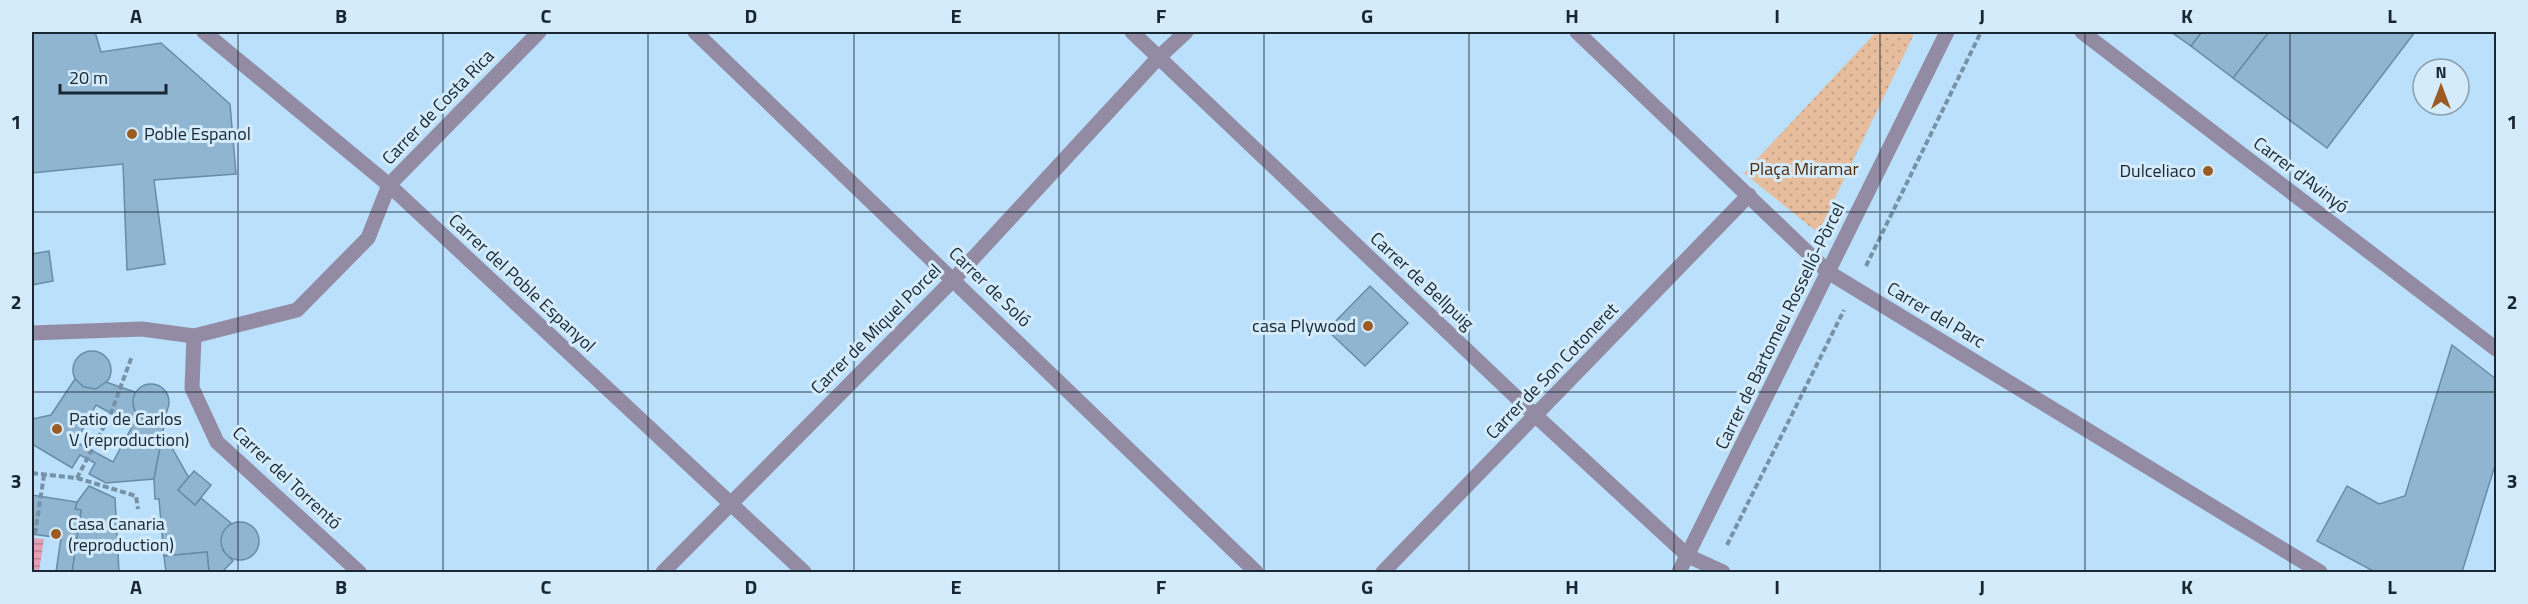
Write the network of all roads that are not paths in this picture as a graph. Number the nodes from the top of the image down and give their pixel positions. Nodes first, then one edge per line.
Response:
1 (204, 32) edge
2 (539, 32) edge
3 (695, 32) edge
4 (1132, 32) edge
5 (1186, 32) edge
6 (1577, 32) edge
7 (1947, 32) edge
8 (2082, 32) edge
9 (1158, 58) junction
10 (389, 185) junction
11 (1749, 195) junction
12 (1828, 272) junction
13 (954, 279) junction
14 (32, 333) edge
15 (194, 336) junction
16 (2496, 349) edge
17 (1536, 416) junction
18 (730, 502) junction
19 (1688, 556) junction
20 (359, 573) edge
21 (663, 573) edge
22 (804, 573) edge
23 (1256, 573) edge
24 (1383, 573) edge
25 (1679, 573) edge
26 (1723, 573) edge
27 (2320, 573) edge

1 - 10 street, Carrer del Poble Espanyol
2 - 10 street, Carrer de Costa Rica
3 - 13 street, Carrer de Soló
4 - 9 street, Carrer de Bellpuig
5 - 9 street, Carrer de Miquel Porcel
6 - 11 street, Carrer del Parc
7 - 12 street, Carrer de Bartomeu Rosselló-Pòrcel
8 - 16 street, Carrer d'Avinyó
9 - 13 street, Carrer de Miquel Porcel
9 - 17 street, Carrer de Bellpuig
10 - 15 street
10 - 18 street, Carrer del Poble Espanyol
11 - 12 street, Carrer del Parc
11 - 17 street, Carrer de Son Cotoneret
12 - 19 street, Carrer de Bartomeu Rosselló-Pòrcel
12 - 27 street, Carrer del Parc
13 - 18 street, Carrer de Miquel Porcel
13 - 23 street, Carrer de Soló
14 - 15 street
15 - 20 street, Carrer del Torrentó
17 - 19 street, Carrer de Bellpuig
17 - 24 street, Carrer de Son Cotoneret
18 - 21 street, Carrer de Miquel Porcel
18 - 22 street, Carrer del Poble Espanyol
19 - 25 street, Carrer de Bartomeu Rosselló-Pòrcel
19 - 26 street, Carrer de Bellpuig

